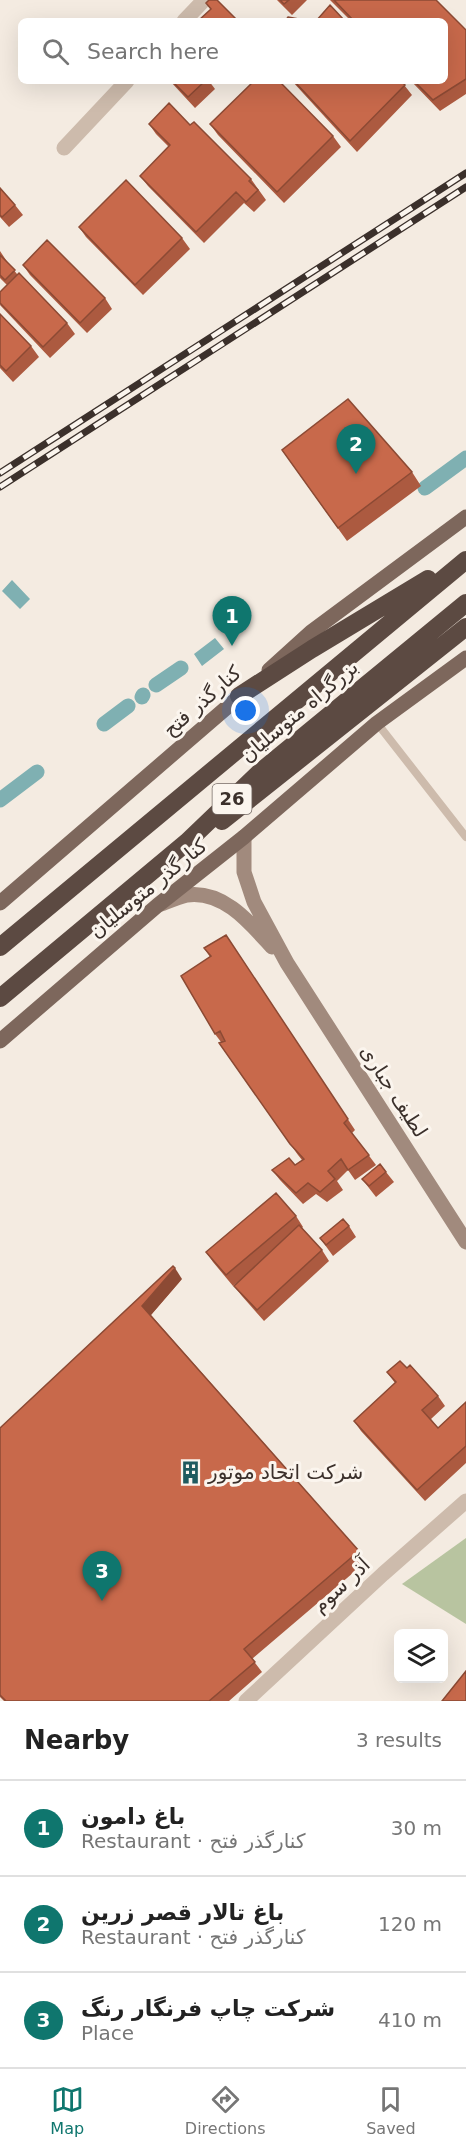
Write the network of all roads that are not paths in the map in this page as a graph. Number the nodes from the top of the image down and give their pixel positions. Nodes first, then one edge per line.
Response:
1 (204, 0) edge
2 (187, 18) edge
3 (125, 84) edge
4 (64, 148) dead end
5 (466, 517) edge
6 (466, 558) edge
7 (466, 603) edge
8 (466, 627) edge
9 (466, 658) edge
10 (239, 696) junction
11 (377, 723) junction
12 (244, 837) junction
13 (466, 837) edge
14 (187, 842) junction
15 (0, 903) edge
16 (158, 905) junction
17 (0, 947) edge
18 (287, 963) junction
19 (0, 998) edge
20 (0, 1041) edge
21 (466, 1242) edge
22 (466, 1501) edge
23 (246, 1701) edge

1 - 2 street
3 - 4 street
5 - 10 main road, کنارگذر فتح
6 - 10 highway
6 - 17 highway, بزرگراه متوسلیان / 26
7 - 14 highway, بزرگراه متوسلیان / 26
8 - 14 highway
9 - 11 main road, کنارگذر متوسلیان
10 - 15 main road, کنارگذر فتح
11 - 12 main road, کنارگذر متوسلیان
11 - 13 lane
12 - 16 main road, کنارگذر متوسلیان
12 - 18 main road
14 - 19 highway, بزرگراه متوسلیان / 26
16 - 18 main road
16 - 20 main road, کنارگذر متوسلیان
18 - 21 main road, لطیف جباری
22 - 23 street, آذر سوم

